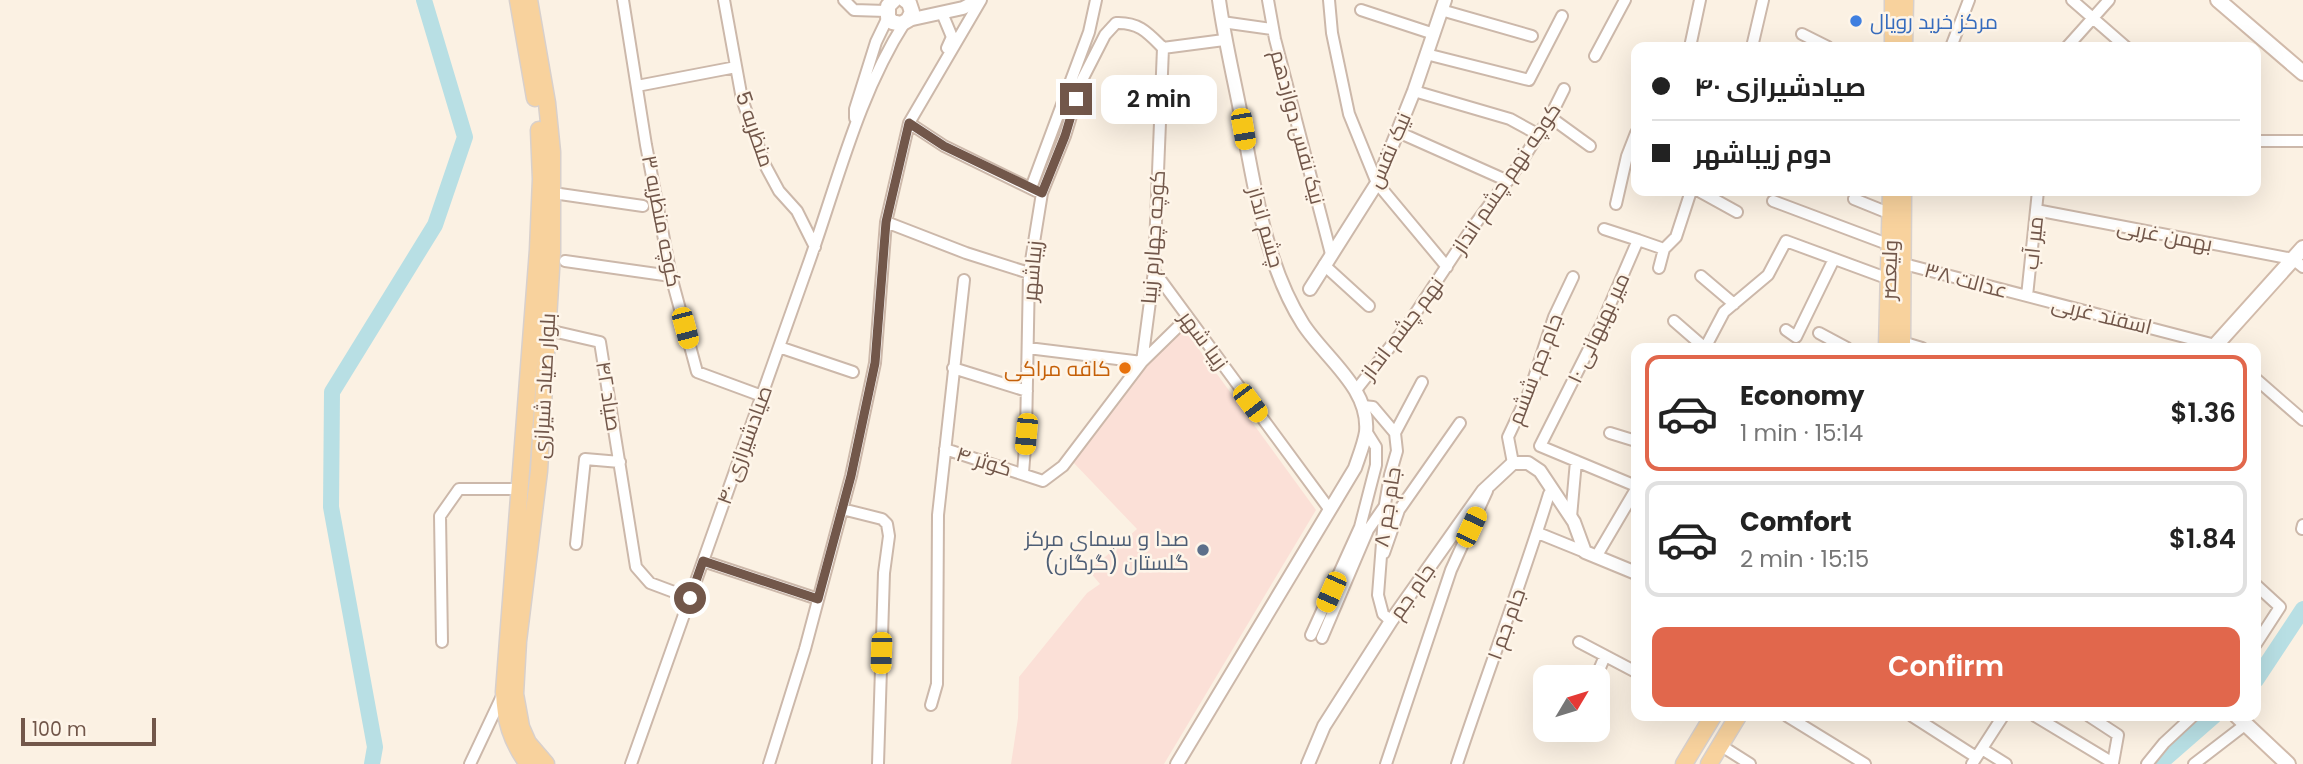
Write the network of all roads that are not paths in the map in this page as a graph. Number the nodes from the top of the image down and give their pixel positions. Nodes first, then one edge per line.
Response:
1 (518, 0) edge
2 (529, 0) edge
3 (622, 0) edge
4 (724, 0) edge
5 (844, 0) edge
6 (907, 0) edge
7 (980, 0) edge
8 (1096, 0) edge
9 (1219, 0) edge
10 (1268, 0) edge
11 (1329, 0) edge
12 (1625, 0) edge
13 (1700, 0) edge
14 (1763, 0) edge
15 (1893, 0) edge
16 (1905, 0) edge
17 (1969, 0) edge
18 (2072, 0) edge
19 (2109, 0) edge
20 (2218, 0) edge
21 (1443, 5) edge
22 (888, 7) edge
23 (1360, 10) dead end
24 (942, 12) junction
25 (1562, 16) dead end
26 (2093, 18) junction
27 (906, 21) junction
28 (1222, 22) junction
29 (1272, 29) junction
30 (1434, 34) junction
31 (1802, 34) dead end
32 (1532, 36) dead end
33 (1224, 40) junction
34 (1691, 42) edge
35 (1753, 42) edge
36 (1818, 42) edge
37 (1893, 42) edge
38 (1905, 42) edge
39 (1953, 42) edge
40 (2071, 42) edge
41 (2120, 42) edge
42 (1163, 48) junction
43 (1426, 54) junction
44 (1595, 56) dead end
45 (736, 67) junction
46 (2303, 73) edge
47 (935, 77) junction
48 (1412, 85) junction
49 (637, 86) junction
50 (1564, 89) dead end
51 (1550, 117) junction
52 (909, 123) junction
53 (855, 125) junction
54 (1398, 132) junction
55 (1539, 135) junction
56 (2261, 141) edge
57 (2303, 141) edge
58 (1590, 146) dead end
59 (1631, 148) edge
60 (1507, 181) junction
61 (1377, 183) junction
62 (1031, 188) junction
63 (553, 193) junction
64 (1042, 193) junction
65 (1688, 196) edge
66 (1708, 196) edge
67 (1891, 196) edge
68 (1903, 196) edge
69 (2037, 196) edge
70 (1854, 199) dead end
71 (1773, 201) dead end
72 (1616, 204) dead end
73 (643, 206) dead end
74 (2036, 210) junction
75 (1737, 212) dead end
76 (1891, 214) junction
77 (886, 222) junction
78 (1604, 229) dead end
79 (1638, 240) junction
80 (1890, 245) junction
81 (815, 247) junction
82 (1664, 249) junction
83 (1834, 258) junction
84 (2300, 258) edge
85 (1328, 259) junction
86 (565, 261) dead end
87 (1904, 264) junction
88 (1447, 267) junction
89 (1659, 268) dead end
90 (1154, 271) junction
91 (1029, 273) junction
92 (671, 276) junction
93 (1701, 276) dead end
94 (1573, 277) dead end
95 (1889, 279) junction
96 (964, 280) dead end
97 (1310, 289) dead end
98 (2027, 296) junction
99 (1734, 304) junction
100 (1369, 306) dead end
101 (1187, 318) junction
102 (1674, 321) dead end
103 (548, 330) junction
104 (1786, 330) dead end
105 (1819, 333) dead end
106 (1699, 343) edge
107 (1708, 343) edge
108 (1838, 343) edge
109 (1897, 343) edge
110 (1897, 343) edge
111 (2202, 343) edge
112 (2221, 343) edge
113 (779, 347) junction
114 (1028, 348) junction
115 (1142, 362) junction
116 (953, 368) junction
117 (853, 372) dead end
118 (1422, 382) dead end
119 (2261, 383) edge
120 (1356, 390) junction
121 (1027, 391) junction
122 (761, 396) junction
123 (1363, 406) junction
124 (2303, 420) edge
125 (1460, 423) dead end
126 (1366, 431) junction
127 (1395, 433) junction
128 (1610, 433) dead end
129 (1631, 439) edge
130 (945, 449) junction
131 (1576, 461) junction
132 (620, 462) junction
133 (1513, 463) junction
134 (1023, 473) junction
135 (1490, 484) junction
136 (1631, 485) edge
137 (519, 489) junction
138 (1549, 494) dead end
139 (1631, 494) edge
140 (1385, 504) junction
141 (842, 509) junction
142 (1330, 510) junction
143 (1571, 517) junction
144 (1538, 533) junction
145 (576, 544) dead end
146 (1590, 554) junction
147 (703, 561) junction
148 (1379, 565) junction
149 (1631, 571) edge
150 (2261, 590) edge
151 (690, 598) junction
152 (818, 599) junction
153 (1391, 621) junction
154 (2261, 636) edge
155 (442, 642) dead end
156 (1579, 642) dead end
157 (1605, 656) junction
158 (1601, 665) edge
159 (1631, 669) edge
160 (504, 692) junction
161 (931, 705) dead end
162 (1710, 721) edge
163 (1735, 721) edge
164 (1795, 721) edge
165 (1920, 721) edge
166 (2000, 721) edge
167 (2043, 721) edge
168 (2097, 721) edge
169 (2188, 721) edge
170 (2241, 721) edge
171 (2243, 721) edge
172 (1720, 745) junction
173 (1977, 757) edge
174 (470, 764) edge
175 (528, 764) edge
176 (546, 764) edge
177 (631, 764) edge
178 (769, 764) edge
179 (878, 764) edge
180 (1177, 764) edge
181 (1308, 764) edge
182 (1386, 764) edge
183 (1457, 764) edge
184 (1684, 764) edge
185 (1709, 764) edge
186 (1750, 764) edge
187 (1865, 764) edge
188 (2006, 764) edge
189 (2147, 764) edge
190 (2194, 764) edge
191 (2288, 764) edge

1 - 137 main road, بلوار صیاد شیرازی
2 - 63 main road, بلوار صیاد شیرازی
3 - 49 street, کوچه منظریه ۳
4 - 45 street, منظریه 5
5 - 22 street
6 - 27 main road
7 - 24 street
7 - 47 street
8 - 62 street
9 - 28 street, چشم انداز
10 - 29 street, نیک نفس دوازدهم
11 - 61 street
12 - 44 street
13 - 34 street
14 - 35 street
15 - 37 main road
16 - 38 main road
17 - 39 street
18 - 26 street
19 - 26 street
20 - 46 main road
21 - 30 street, نیک نفس
21 - 32 street
22 - 27 main road
22 - 53 street, ۴۰ صیادشیرازی
23 - 30 street
24 - 27 street
24 - 47 street
25 - 43 street
26 - 40 street
26 - 41 street
27 - 53 street, ۴۰ صیادشیرازی
28 - 29 street
28 - 33 street, چشم انداز
29 - 85 street, نیک نفس دوازدهم
30 - 43 street, نیک نفس
31 - 36 street
33 - 42 street
33 - 120 street, چشم انداز
42 - 64 street, زیباشهر
42 - 90 street, کوچه چهارم زیبا
43 - 48 street, نیک نفس
45 - 49 street
45 - 81 street, منظریه 5
47 - 52 street
48 - 54 street, نیک نفس
48 - 55 street
49 - 92 street, کوچه منظریه ۳
50 - 51 street, کوچه نهم چشم انداز
51 - 55 street, کوچه نهم چشم انداز
51 - 58 street
52 - 62 street
52 - 77 street
53 - 81 street, ۴۰ صیادشیرازی
54 - 60 street
54 - 61 street, نیک نفس
55 - 60 street, کوچه نهم چشم انداز
56 - 57 street
59 - 72 street
60 - 88 street, کوچه نهم چشم انداز
61 - 85 street, نیک نفس
61 - 88 street
62 - 64 street
63 - 73 street
63 - 103 main road, بلوار صیاد شیرازی
64 - 91 street, زیباشهر
65 - 82 street
66 - 75 street
67 - 76 main road, ولیعصر
68 - 87 main road, ولیعصر
69 - 74 street, میر آب
70 - 76 street
71 - 80 street
74 - 84 street, بهمن غربی
74 - 98 street, میر آب
76 - 80 main road, ولیعصر
77 - 91 street
77 - 141 street
78 - 79 street
79 - 82 street
79 - 131 street, ۱۰ میر بهبهانی
80 - 95 main road, ولیعصر
81 - 113 street, ۴۰ صیادشیرازی
82 - 89 street
83 - 95 street
83 - 99 street
83 - 104 street
84 - 112 main road
85 - 97 street, نیک نفس
85 - 100 street
86 - 92 street
87 - 98 street, عدالت ۳۸
87 - 109 main road, ولیعصر
88 - 120 street, نهم چشم انداز
90 - 101 street, زیبا شهر
90 - 115 street, کوچه چهارم زیبا
91 - 114 street, زیباشهر
92 - 122 street, کوچه منظریه ۳
93 - 99 street
94 - 133 street, جام جم ششم
95 - 110 main road, ولیعصر
96 - 116 street
98 - 111 street, اسفند غربی
99 - 107 street
101 - 115 street, کوچه چهارم زیبا
101 - 142 street, زیبا شهر
102 - 106 street
103 - 132 street, صیاد ۴۲
103 - 176 main road, بلوار صیاد شیرازی
105 - 108 street
113 - 117 street
113 - 122 street, ۴۰ صیادشیرازی
114 - 115 street
114 - 121 street, زیباشهر
115 - 134 street, کوثر ۴
116 - 121 street
116 - 130 street
118 - 127 street
119 - 124 street
120 - 123 street, چشم انداز
121 - 134 street, زیباشهر
122 - 147 street, ۴۰ صیادشیرازی
123 - 126 street, چشم انداز
123 - 127 street
125 - 148 street
126 - 140 street
126 - 142 street
127 - 140 street, ۸ جام جم
128 - 129 street
130 - 134 street, کوثر ۴
130 - 161 street
131 - 136 street
131 - 143 street
132 - 145 street
132 - 151 street
133 - 135 street, جام جم
133 - 143 street
135 - 153 street, جام جم
135 - 182 street
137 - 155 street
137 - 160 main road, بلوار صیاد شیرازی
138 - 144 street, ۱ جام جم
139 - 146 street
140 - 148 street, ۸ جام جم
141 - 152 street
141 - 179 street
142 - 180 street
143 - 146 street
144 - 146 street
144 - 183 street, ۱ جام جم
146 - 149 street
147 - 151 street, ۴۰ صیادشیرازی
147 - 152 street
148 - 153 street, ۸ جام جم
150 - 154 street
151 - 177 street, ۴۰ صیادشیرازی
152 - 178 street
153 - 181 street, جام جم
156 - 157 street
157 - 158 street
157 - 159 street
160 - 174 street
160 - 175 main road, بلوار صیاد شیرازی
162 - 184 main road
163 - 172 main road
164 - 187 street
165 - 173 street
166 - 173 street
167 - 168 street
169 - 189 street
170 - 190 street
171 - 191 main road
172 - 185 main road
172 - 186 street
173 - 188 street

